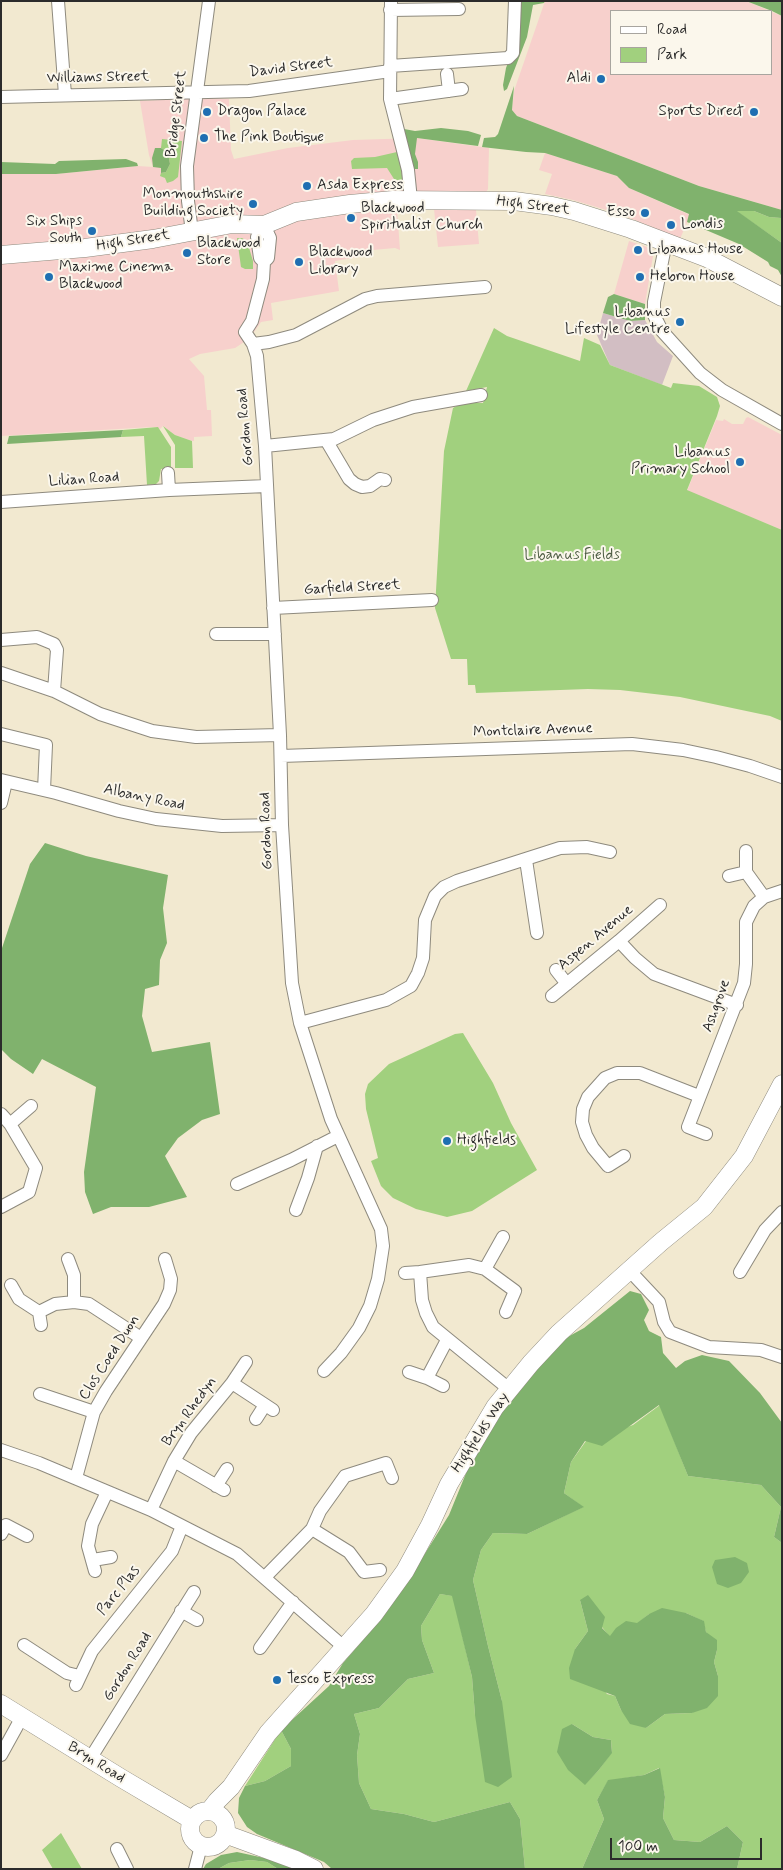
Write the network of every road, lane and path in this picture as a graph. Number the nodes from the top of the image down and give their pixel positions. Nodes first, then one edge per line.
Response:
1 (58, 1) edge
2 (209, 1) edge
3 (515, 1) edge
4 (390, 6) edge
5 (459, 9) dead end
6 (390, 69) junction
7 (447, 74) dead end
8 (196, 92) junction
9 (66, 95) junction
10 (1, 97) edge
11 (390, 99) junction
12 (411, 200) junction
13 (264, 225) junction
14 (192, 232) junction
15 (666, 242) junction
16 (1, 255) edge
17 (484, 287) dead end
18 (782, 298) edge
19 (254, 344) junction
20 (481, 395) dead end
21 (782, 424) edge
22 (326, 440) junction
23 (265, 446) junction
24 (168, 473) dead end
25 (385, 480) dead end
26 (267, 486) junction
27 (168, 490) junction
28 (1, 502) edge
29 (432, 600) dead end
30 (273, 608) junction
31 (216, 634) dead end
32 (275, 634) junction
33 (1, 640) edge
34 (1, 673) edge
35 (54, 691) junction
36 (1, 734) edge
37 (280, 735) junction
38 (281, 756) junction
39 (782, 777) edge
40 (4, 781) edge
41 (44, 790) junction
42 (1, 803) edge
43 (282, 825) junction
44 (746, 851) dead end
45 (610, 852) dead end
46 (526, 860) junction
47 (746, 872) junction
48 (729, 876) dead end
49 (782, 891) edge
50 (764, 897) junction
51 (660, 904) dead end
52 (537, 933) dead end
53 (619, 941) junction
54 (556, 970) dead end
55 (567, 984) junction
56 (552, 996) dead end
57 (737, 1005) junction
58 (300, 1024) junction
59 (782, 1084) edge
60 (699, 1096) junction
61 (31, 1106) dead end
62 (6, 1119) edge
63 (706, 1134) dead end
64 (338, 1136) junction
65 (316, 1146) junction
66 (624, 1156) dead end
67 (237, 1184) dead end
68 (1, 1207) edge
69 (296, 1210) dead end
70 (782, 1212) edge
71 (503, 1237) dead end
72 (164, 1259) dead end
73 (68, 1260) dead end
74 (485, 1269) junction
75 (629, 1270) junction
76 (420, 1272) junction
77 (740, 1272) dead end
78 (405, 1273) dead end
79 (10, 1285) dead end
80 (74, 1302) junction
81 (39, 1312) junction
82 (506, 1312) dead end
83 (41, 1325) dead end
84 (141, 1338) junction
85 (447, 1340) junction
86 (782, 1357) edge
87 (246, 1362) dead end
88 (324, 1371) dead end
89 (409, 1372) dead end
90 (427, 1378) junction
91 (232, 1383) junction
92 (443, 1386) dead end
93 (509, 1389) junction
94 (40, 1394) dead end
95 (94, 1412) junction
96 (256, 1419) dead end
97 (1, 1450) edge
98 (174, 1461) junction
99 (227, 1469) dead end
100 (76, 1478) junction
101 (392, 1478) dead end
102 (107, 1492) junction
103 (151, 1510) junction
104 (182, 1526) junction
105 (312, 1529) junction
106 (1, 1534) edge
107 (27, 1536) dead end
108 (111, 1557) dead end
109 (380, 1570) dead end
110 (265, 1577) junction
111 (194, 1592) dead end
112 (293, 1602) junction
113 (181, 1611) junction
114 (196, 1620) dead end
115 (24, 1645) dead end
116 (260, 1648) dead end
117 (345, 1648) junction
118 (1, 1704) edge
119 (22, 1717) junction
120 (1, 1755) edge
121 (90, 1759) junction
122 (192, 1820) junction
123 (220, 1822) junction
124 (202, 1846) junction
125 (117, 1849) dead end
126 (127, 1869) edge
127 (195, 1869) edge
128 (314, 1869) edge

1 - 9 street
2 - 8 street, Bridge Street
3 - 6 street, David Street
4 - 5 street
4 - 6 street
6 - 8 street, David Street
6 - 11 street
7 - 11 street
8 - 9 street, Williams Street
8 - 14 street, Bridge Street
9 - 10 street, Williams Street
11 - 12 street
12 - 13 main road, High Street
12 - 15 main road, High Street
13 - 14 main road, High Street
13 - 19 street, Gordon Road
14 - 16 main road, High Street
15 - 18 main road, High Street
15 - 21 street
17 - 19 street
19 - 23 street, Gordon Road
20 - 22 street
22 - 23 street
22 - 25 street
23 - 26 street, Gordon Road
24 - 27 street
26 - 27 street, Lilian Road
26 - 30 street, Gordon Road
27 - 28 street, Lilian Road
29 - 30 street, Garfield Street
30 - 32 street, Gordon Road
31 - 32 street
32 - 37 street, Gordon Road
33 - 35 street
34 - 35 street
35 - 37 street
36 - 41 street
37 - 38 street, Gordon Road
38 - 39 street, Montclaire Avenue
38 - 43 street, Gordon Road
40 - 41 street, Albany Road
40 - 42 street
41 - 43 street, Albany Road
43 - 58 street, Gordon Road
44 - 47 street
45 - 46 street
46 - 52 street
46 - 58 street
47 - 48 street
47 - 50 street
49 - 50 street
50 - 57 street, Ashgrove
51 - 53 street, Aspen Avenue
53 - 55 street, Aspen Avenue
53 - 57 street
54 - 55 street
55 - 56 street, Aspen Avenue
57 - 60 street, Ashgrove
58 - 64 street, Gordon Road
59 - 75 main road, Highfields Way
60 - 63 street, Ashgrove
60 - 66 street
61 - 62 street
62 - 68 street
64 - 65 street
64 - 88 street, Gordon Road
65 - 67 street
65 - 69 street
70 - 77 street
71 - 74 street
72 - 84 street, Clos Coed Duon
73 - 80 street
74 - 76 street
74 - 82 street
75 - 86 street
75 - 93 main road, Highfields Way
76 - 78 street
76 - 85 street
79 - 81 street
80 - 81 street
80 - 84 street
81 - 83 street
84 - 95 street, Clos Coed Duon
85 - 90 street
85 - 93 street
87 - 91 street, Bryn Rhedyn
89 - 90 street
90 - 92 street
91 - 96 street, Bryn Rhedyn
91 - 98 street, Bryn Rhedyn
93 - 117 main road, Highfields Way
94 - 95 street
95 - 100 street, Clos Coed Duon
97 - 100 street
98 - 99 street, Bryn Rhedyn
98 - 103 street, Bryn Rhedyn
100 - 102 street
101 - 105 street
102 - 103 street
102 - 108 street
103 - 104 street
104 - 110 street
104 - 115 street, Parc Plas
105 - 109 street
105 - 110 street
106 - 107 street
110 - 112 street
111 - 113 street, Gordon Road
112 - 116 street
112 - 117 street
113 - 114 street
113 - 121 street, Gordon Road
117 - 123 main road, Highfields Way
118 - 119 main road, Bryn Road
119 - 120 street
119 - 121 main road, Bryn Road
121 - 122 main road, Bryn Road
122 - 123 main road
122 - 124 main road
123 - 124 main road
123 - 128 main road
124 - 127 street
125 - 126 street

